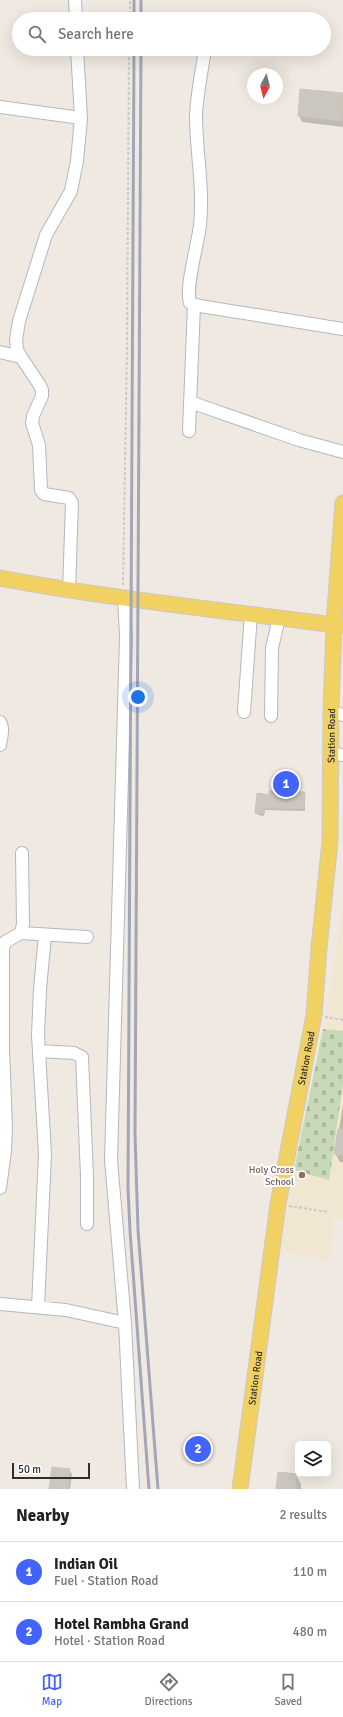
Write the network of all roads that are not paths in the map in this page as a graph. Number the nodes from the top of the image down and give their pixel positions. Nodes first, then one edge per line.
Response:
1 (75, 0) edge
2 (76, 12) edge
3 (77, 56) edge
4 (204, 56) edge
5 (0, 107) edge
6 (80, 118) junction
7 (194, 305) junction
8 (343, 329) edge
9 (0, 352) edge
10 (21, 357) junction
11 (190, 402) junction
12 (190, 431) dead end
13 (343, 452) edge
14 (343, 513) edge
15 (0, 578) edge
16 (69, 591) junction
17 (124, 598) junction
18 (252, 614) junction
19 (280, 618) junction
20 (339, 625) edge
21 (244, 712) dead end
22 (337, 714) edge
23 (271, 716) dead end
24 (0, 722) edge
25 (0, 745) edge
26 (337, 754) edge
27 (22, 853) dead end
28 (21, 933) junction
29 (45, 935) junction
30 (86, 937) dead end
31 (1, 976) edge
32 (39, 1050) junction
33 (3, 1150) edge
34 (0, 1188) edge
35 (87, 1224) dead end
36 (0, 1304) edge
37 (38, 1307) junction
38 (125, 1323) junction
39 (133, 1489) edge
40 (240, 1489) edge

1 - 2 street
3 - 6 street
4 - 7 street
5 - 6 street
6 - 10 street
7 - 8 street
7 - 11 street
9 - 10 street
10 - 16 street
11 - 12 street
11 - 13 street
14 - 20 main road, Station Road
15 - 16 main road
16 - 17 main road
17 - 18 main road
17 - 38 street
18 - 19 main road
18 - 21 street
19 - 20 main road
19 - 23 street
20 - 22 main road, Station Road
22 - 26 main road, Station Road
24 - 25 street
26 - 40 main road, Station Road
27 - 28 street
28 - 29 street
28 - 31 street
29 - 30 street
29 - 32 street
31 - 33 street
32 - 35 street
32 - 37 street
33 - 34 street
36 - 37 street
37 - 38 street
38 - 39 street

